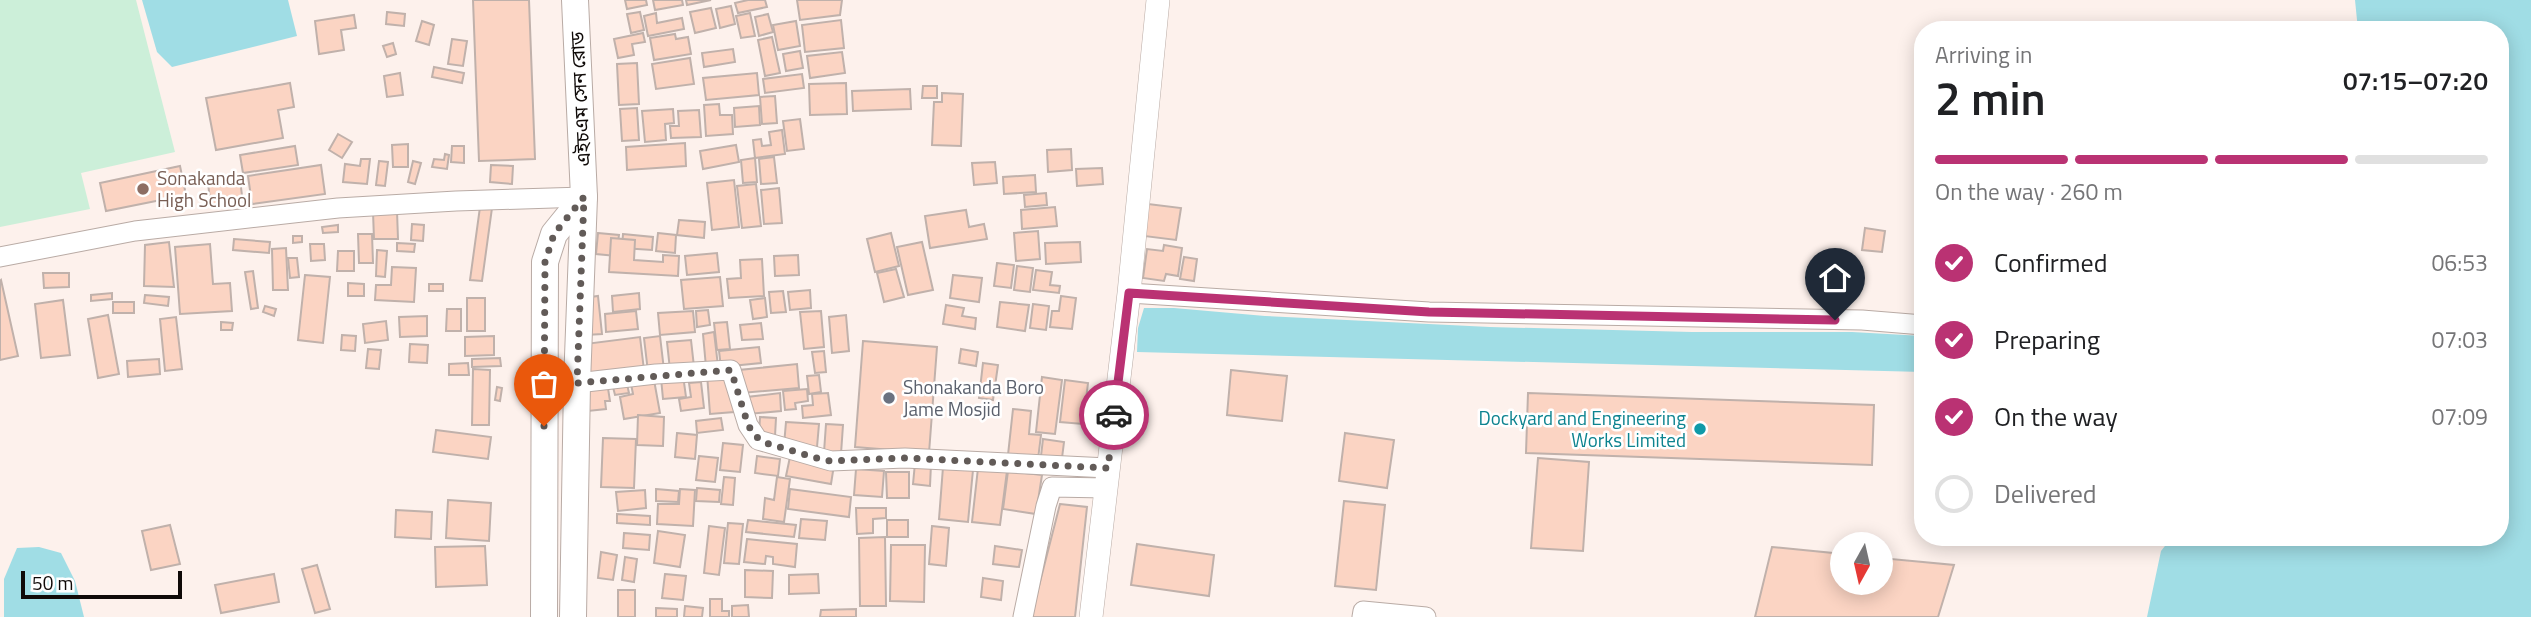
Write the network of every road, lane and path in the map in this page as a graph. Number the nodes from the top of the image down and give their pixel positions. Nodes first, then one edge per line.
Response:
1 (575, 0) edge
2 (1158, 0) edge
3 (584, 197) junction
4 (0, 257) edge
5 (1129, 293) junction
6 (1914, 324) edge
7 (577, 383) junction
8 (1107, 478) junction
9 (544, 617) edge
10 (573, 617) edge
11 (1023, 617) edge
12 (1091, 617) edge
13 (1362, 617) edge
14 (1426, 617) edge

1 - 3 main road, এইচএম সেন রোড
2 - 5 street
3 - 4 street
3 - 7 main road, এইচএম সেন রোড
3 - 9 main road
5 - 6 street
5 - 8 street
7 - 8 street
7 - 10 main road, এইচএম সেন রোড
8 - 11 street
8 - 12 street
13 - 14 street

